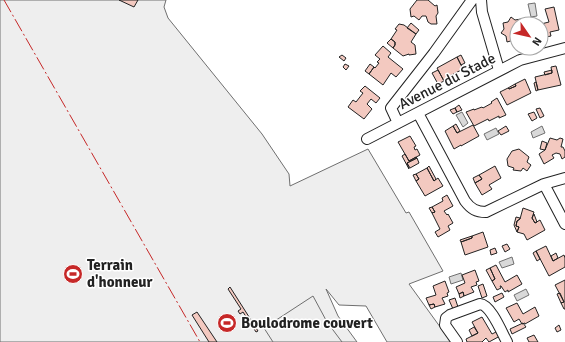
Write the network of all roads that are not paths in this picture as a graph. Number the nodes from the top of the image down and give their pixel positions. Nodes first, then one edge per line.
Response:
1 (472, 0) edge
2 (481, 0) edge
3 (565, 48) edge
4 (499, 70) junction
5 (418, 113) junction
6 (398, 123) junction
7 (367, 139) dead end
8 (565, 178) edge
9 (544, 184) junction
10 (565, 224) edge
11 (457, 342) edge
12 (507, 342) edge

1 - 6 street
2 - 4 street
3 - 4 street, Avenue du Stade
4 - 5 street, Avenue du Stade
5 - 6 street, Avenue du Stade
5 - 9 street
6 - 7 street, Avenue du Stade
8 - 9 street
9 - 10 street
11 - 12 street

